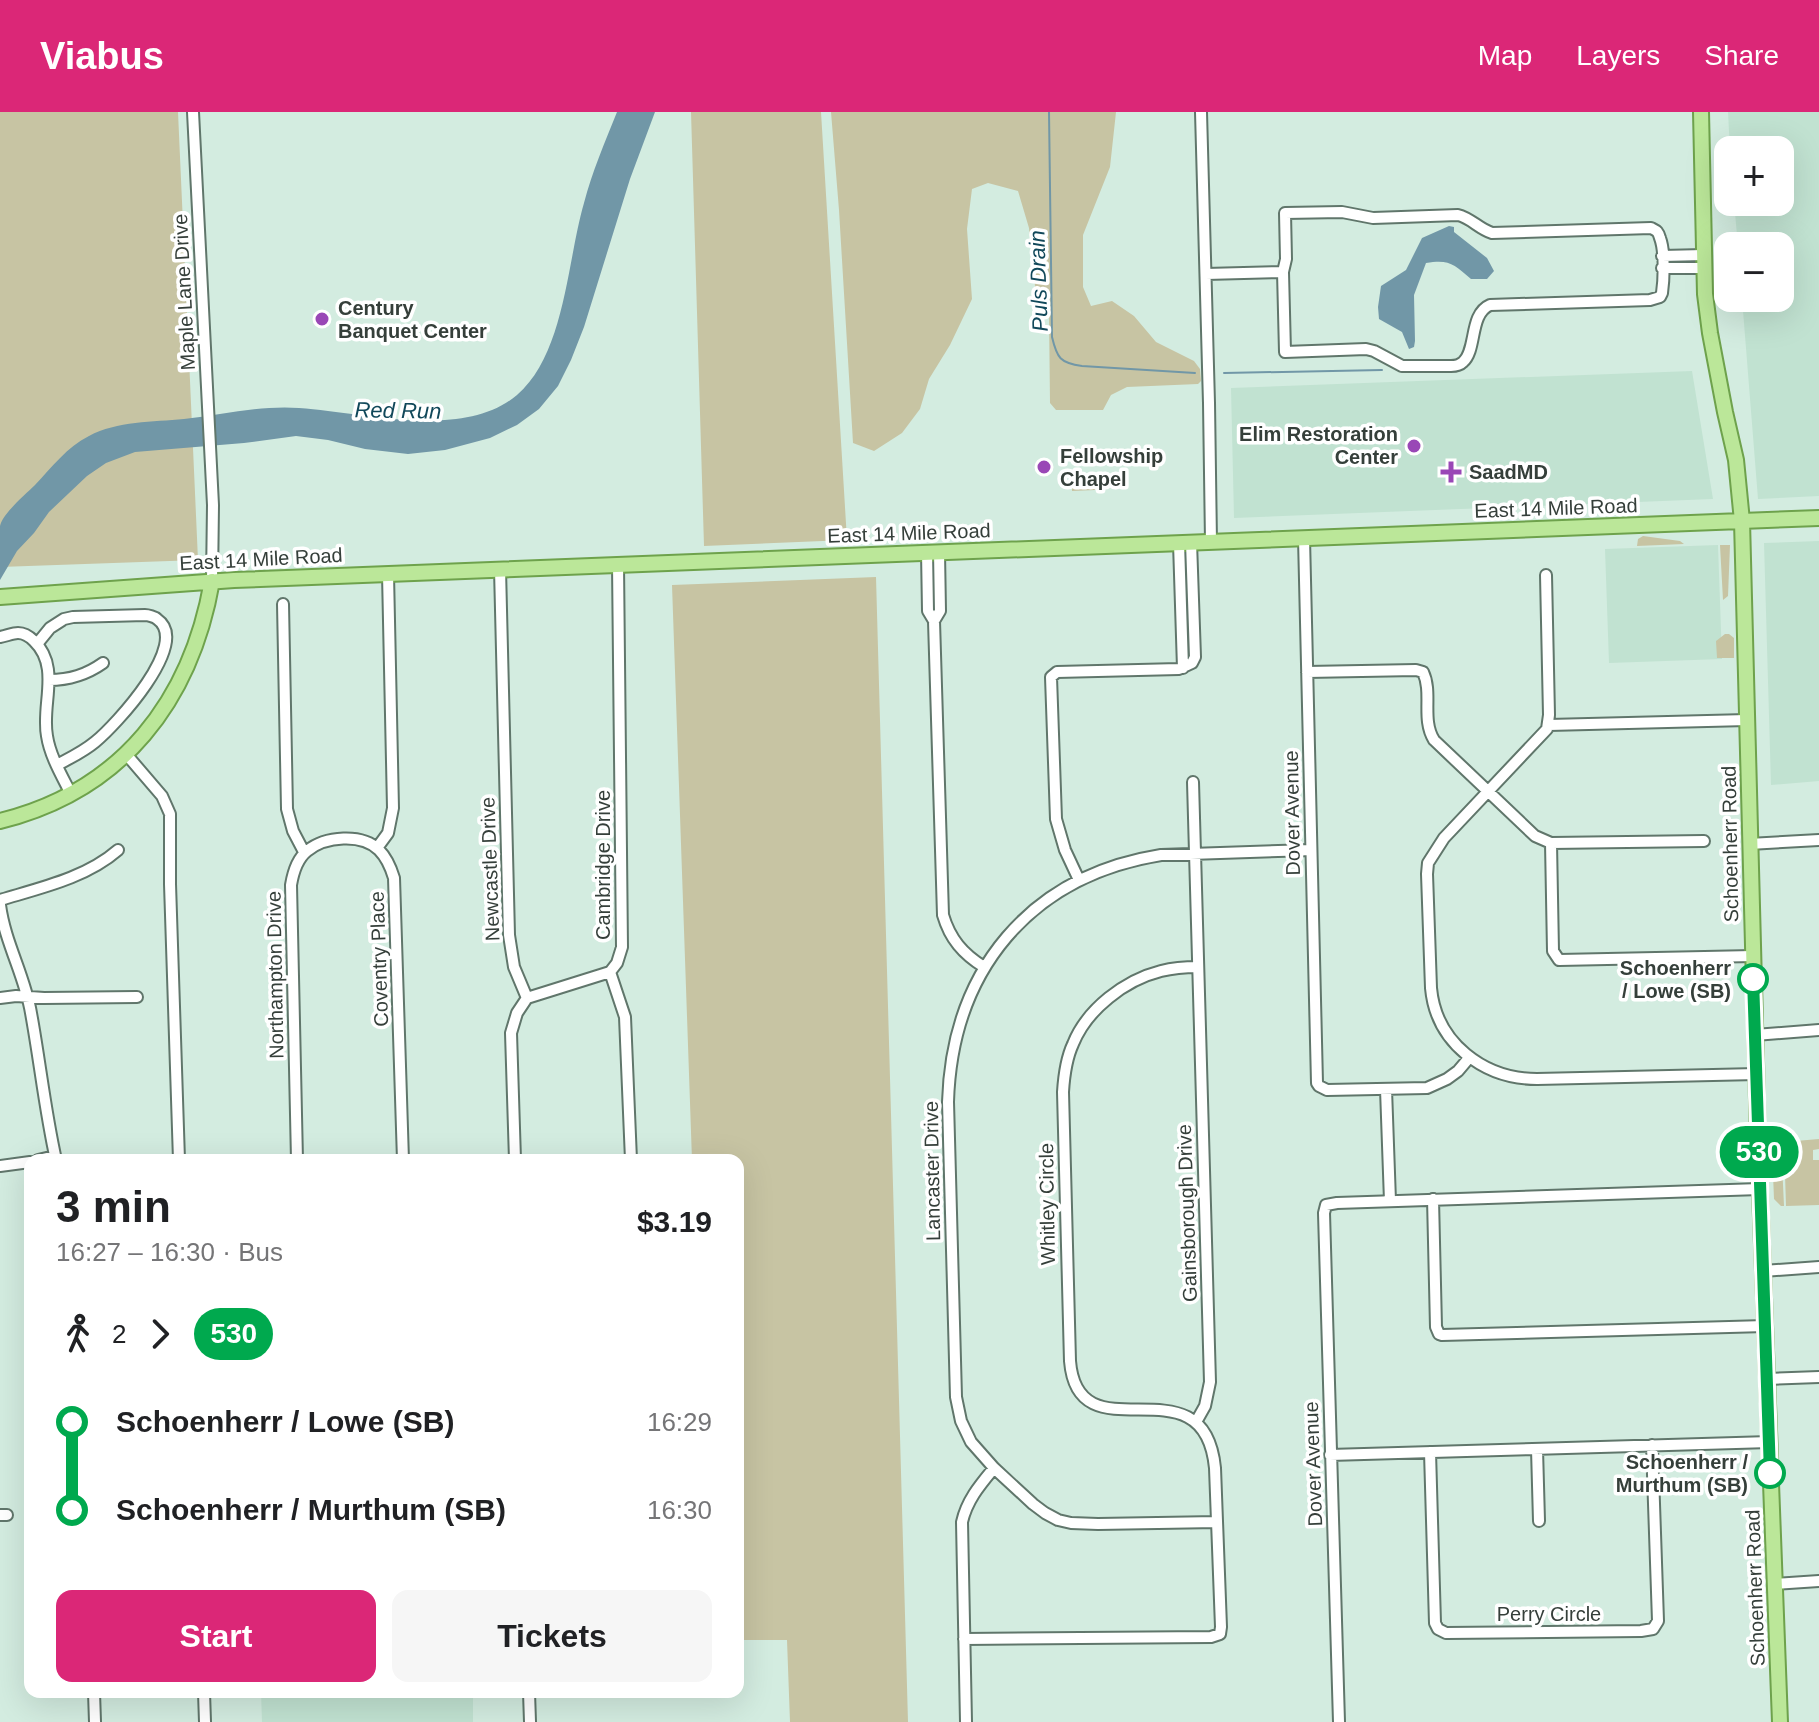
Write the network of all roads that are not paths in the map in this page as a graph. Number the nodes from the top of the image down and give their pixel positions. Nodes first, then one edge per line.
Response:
1 (193, 112) edge
2 (1201, 112) edge
3 (1701, 112) edge
4 (1662, 262) junction
5 (1704, 262) junction
6 (1283, 272) junction
7 (1206, 274) junction
8 (1819, 518) edge
9 (1742, 521) junction
10 (1304, 538) junction
11 (1185, 542) junction
12 (1211, 542) junction
13 (933, 552) junction
14 (618, 564) junction
15 (500, 569) junction
16 (388, 574) junction
17 (1546, 575) dead end
18 (212, 581) junction
19 (0, 597) edge
20 (283, 604) dead end
21 (0, 637) edge
22 (37, 644) junction
23 (103, 663) dead end
24 (1307, 672) junction
25 (49, 680) junction
26 (1747, 720) junction
27 (1549, 725) junction
28 (126, 754) junction
29 (57, 765) junction
30 (1193, 782) dead end
31 (1488, 792) junction
32 (71, 794) junction
33 (0, 821) edge
34 (1819, 840) edge
35 (1704, 841) dead end
36 (1551, 843) junction
37 (1749, 844) junction
38 (377, 848) junction
39 (118, 850) dead end
40 (1311, 850) junction
41 (304, 852) junction
42 (1195, 853) junction
43 (1079, 880) junction
44 (0, 903) edge
45 (1753, 956) junction
46 (984, 967) junction
47 (1198, 967) junction
48 (610, 972) junction
49 (28, 997) junction
50 (137, 997) dead end
51 (0, 998) edge
52 (527, 998) junction
53 (1819, 1030) edge
54 (1755, 1035) junction
55 (1469, 1058) junction
56 (1757, 1074) junction
57 (1386, 1089) junction
58 (55, 1154) edge
59 (179, 1154) edge
60 (297, 1154) edge
61 (403, 1154) edge
62 (515, 1154) edge
63 (631, 1154) edge
64 (24, 1163) edge
65 (0, 1166) edge
66 (1760, 1189) junction
67 (1433, 1199) junction
68 (1390, 1201) junction
69 (1819, 1267) edge
70 (1763, 1271) junction
71 (1765, 1326) junction
72 (1819, 1377) edge
73 (1768, 1379) junction
74 (1196, 1422) junction
75 (1770, 1442) junction
76 (1652, 1445) junction
77 (1537, 1449) junction
78 (1430, 1452) junction
79 (1330, 1455) junction
80 (994, 1468) junction
81 (1539, 1521) dead end
82 (1217, 1522) junction
83 (1819, 1581) edge
84 (1775, 1584) junction
85 (964, 1639) junction
86 (94, 1698) edge
87 (204, 1698) edge
88 (529, 1698) edge
89 (95, 1722) edge
90 (205, 1722) edge
91 (530, 1722) edge
92 (966, 1722) edge
93 (1339, 1722) edge
94 (1780, 1722) edge

1 - 18 street, Maple Lane Drive
2 - 7 street
3 - 5 main road, Schoenherr Road
4 - 5 street
4 - 6 street
4 - 6 street
5 - 9 main road, Schoenherr Road
6 - 7 street
7 - 12 street
8 - 9 main road, East 14 Mile Road
9 - 10 main road, East 14 Mile Road
9 - 26 main road, Schoenherr Road
10 - 12 main road, East 14 Mile Road
10 - 24 street, Dover Avenue
11 - 12 main road, East 14 Mile Road
11 - 13 main road, East 14 Mile Road
11 - 43 street
13 - 14 main road, East 14 Mile Road
13 - 46 street
14 - 15 main road, East 14 Mile Road
14 - 48 street, Cambridge Drive
15 - 16 main road, East 14 Mile Road
15 - 52 street, Newcastle Drive
16 - 18 main road, East 14 Mile Road
16 - 38 street
17 - 27 street
18 - 19 main road, East 14 Mile Road
18 - 28 main road
20 - 41 street
21 - 22 street
22 - 25 street
22 - 29 street
23 - 25 street
24 - 31 street
24 - 40 street, Dover Avenue
25 - 29 street
26 - 27 street
26 - 37 main road, Schoenherr Road
27 - 31 street
28 - 32 main road
28 - 59 street
29 - 32 street
30 - 42 street, Gainsborough Drive
31 - 36 street
31 - 55 street
32 - 33 main road
34 - 37 street
35 - 36 street
36 - 45 street
37 - 45 main road, Schoenherr Road
38 - 41 street
38 - 61 street, Coventry Place
39 - 44 street
40 - 42 street, Lancaster Drive
40 - 57 street, Dover Avenue
41 - 60 street, Northampton Drive
42 - 43 street, Lancaster Drive
42 - 47 street, Gainsborough Drive
43 - 46 street, Lancaster Drive
44 - 49 street
45 - 54 main road, Schoenherr Road
46 - 80 street, Lancaster Drive
47 - 74 street, Gainsborough Drive
47 - 74 street, Whitley Circle
48 - 52 street
48 - 63 street
49 - 50 street
49 - 51 street
49 - 58 street
52 - 62 street
53 - 54 street
54 - 56 main road, Schoenherr Road
55 - 56 street
55 - 57 street
56 - 66 main road, Schoenherr Road
57 - 68 street
64 - 65 street
66 - 67 street
66 - 70 main road, Schoenherr Road
67 - 68 street
67 - 71 street
68 - 79 street, Dover Avenue
69 - 70 street
70 - 71 main road, Schoenherr Road
71 - 73 main road, Schoenherr Road
72 - 73 street
73 - 75 main road, Schoenherr Road
74 - 82 street
75 - 76 street
75 - 84 main road, Schoenherr Road
76 - 77 street
76 - 78 street, Perry Circle
77 - 78 street
77 - 81 street
78 - 79 street
79 - 93 street, Dover Avenue
80 - 82 street, Lancaster Drive
80 - 85 street
82 - 85 street
83 - 84 street
84 - 94 main road, Schoenherr Road
85 - 92 street
86 - 89 street
87 - 90 street
88 - 91 street

